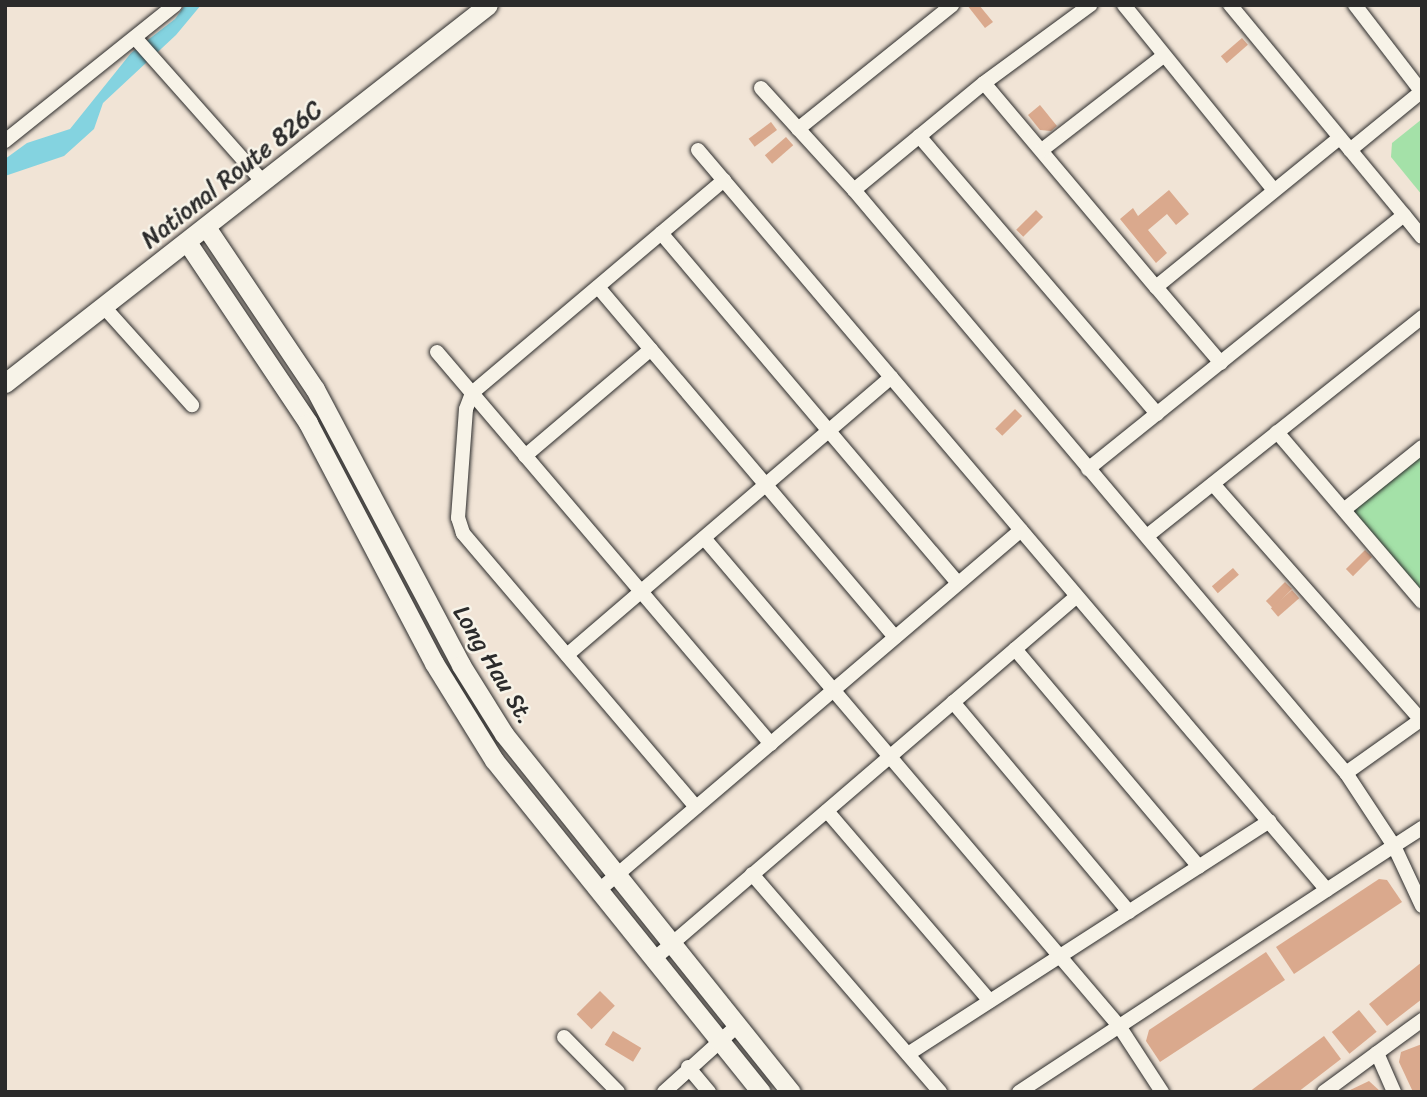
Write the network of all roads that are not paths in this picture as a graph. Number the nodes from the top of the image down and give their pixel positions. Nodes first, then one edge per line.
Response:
1 (176, 5) edge
2 (488, 5) edge
3 (952, 5) edge
4 (1090, 5) edge
5 (1124, 5) edge
6 (1230, 5) edge
7 (1355, 5) edge
8 (139, 42) junction
9 (1163, 57) junction
10 (984, 83) junction
11 (761, 88) dead end
12 (1421, 91) edge
13 (799, 129) junction
14 (919, 136) junction
15 (1338, 139) junction
16 (5, 141) edge
17 (698, 150) dead end
18 (1042, 150) junction
19 (1350, 150) junction
20 (724, 180) junction
21 (264, 183) junction
22 (854, 190) junction
23 (1273, 190) junction
24 (1404, 215) junction
25 (206, 227) junction
26 (661, 233) junction
27 (1422, 237) edge
28 (187, 242) junction
29 (598, 287) junction
30 (1156, 287) junction
31 (104, 307) junction
32 (1422, 317) edge
33 (650, 349) junction
34 (436, 352) dead end
35 (1221, 363) junction
36 (891, 377) junction
37 (5, 383) edge
38 (472, 393) junction
39 (192, 405) dead end
40 (1157, 414) junction
41 (829, 431) junction
42 (1277, 432) junction
43 (1422, 447) edge
44 (525, 456) junction
45 (1088, 469) junction
46 (1213, 484) junction
47 (766, 485) junction
48 (1345, 509) junction
49 (1021, 530) junction
50 (1147, 536) junction
51 (704, 538) junction
52 (958, 583) junction
53 (641, 591) junction
54 (1077, 596) junction
55 (1422, 602) edge
56 (895, 637) junction
57 (1015, 649) junction
58 (567, 655) junction
59 (833, 690) junction
60 (953, 702) junction
61 (1421, 719) edge
62 (771, 744) junction
63 (890, 757) junction
64 (1346, 774) junction
65 (696, 807) junction
66 (827, 811) junction
67 (1269, 821) junction
68 (1422, 828) edge
69 (1394, 846) junction
70 (1199, 866) junction
71 (752, 874) junction
72 (616, 876) junction
73 (1327, 890) junction
74 (598, 891) junction
75 (1422, 906) edge
76 (1129, 912) junction
77 (671, 944) junction
78 (1060, 957) junction
79 (654, 959) junction
80 (990, 1002) junction
81 (1422, 1020) edge
82 (737, 1026) junction
83 (1119, 1026) junction
84 (564, 1037) dead end
85 (720, 1040) junction
86 (1377, 1053) junction
87 (908, 1054) junction
88 (688, 1067) junction
89 (618, 1092) edge
90 (664, 1092) edge
91 (709, 1092) edge
92 (761, 1092) edge
93 (791, 1092) edge
94 (940, 1092) edge
95 (1019, 1092) edge
96 (1162, 1092) edge
97 (1324, 1092) edge
98 (1394, 1092) edge

1 - 8 street
2 - 21 main road, National Route 826C
3 - 13 street
4 - 10 street
5 - 9 street
6 - 15 street
7 - 12 street
8 - 16 street
8 - 21 street
9 - 18 street
9 - 23 street
10 - 14 street
10 - 18 street
11 - 13 street
12 - 19 street
13 - 22 street
14 - 22 street
14 - 40 street
15 - 19 street
15 - 23 street
17 - 20 street
18 - 30 street
19 - 24 street
20 - 26 street
20 - 36 street
21 - 25 main road, National Route 826C
22 - 45 street
23 - 30 street
24 - 27 street
24 - 35 street
25 - 28 main road, National Route 826C
25 - 72 main road, Long Hau St.
26 - 29 street
26 - 41 street
28 - 31 main road, National Route 826C
28 - 74 main road, Long Hau St.
29 - 33 street
29 - 38 street
30 - 35 street
31 - 37 main road, National Route 826C
31 - 39 street
32 - 42 street
33 - 44 street
33 - 47 street
34 - 38 street
35 - 40 street
36 - 41 street
36 - 49 street
38 - 44 street
38 - 58 street
40 - 45 street
41 - 47 street
41 - 52 street
42 - 46 street
42 - 48 street
43 - 48 street
44 - 53 street
45 - 50 street
46 - 50 street
46 - 61 street
47 - 51 street
47 - 56 street
48 - 55 street
49 - 52 street
49 - 54 street
50 - 64 street
51 - 53 street
51 - 59 street
52 - 56 street
53 - 58 street
53 - 62 street
54 - 57 street
54 - 67 street
56 - 59 street
57 - 60 street
57 - 70 street
58 - 65 street
59 - 62 street
59 - 63 street
60 - 63 street
60 - 76 street
61 - 64 street
62 - 65 street
63 - 66 street
63 - 78 street
64 - 69 street
65 - 72 street
66 - 71 street
66 - 80 street
67 - 70 street
67 - 73 street
68 - 69 street
69 - 73 street
69 - 75 street
70 - 76 street
71 - 77 street
71 - 87 street
72 - 74 street
72 - 77 main road, Long Hau St.
73 - 83 street
74 - 79 main road, Long Hau St.
76 - 78 street
77 - 79 street
77 - 82 main road, Long Hau St.
78 - 80 street
78 - 83 street
79 - 85 main road, Long Hau St.
80 - 87 street
81 - 86 street
82 - 85 street
82 - 93 main road, Long Hau St.
83 - 95 street
83 - 96 street
84 - 89 street
85 - 88 street
85 - 92 main road, Long Hau St.
86 - 97 street
86 - 98 street
87 - 94 street
88 - 90 street
88 - 91 street

